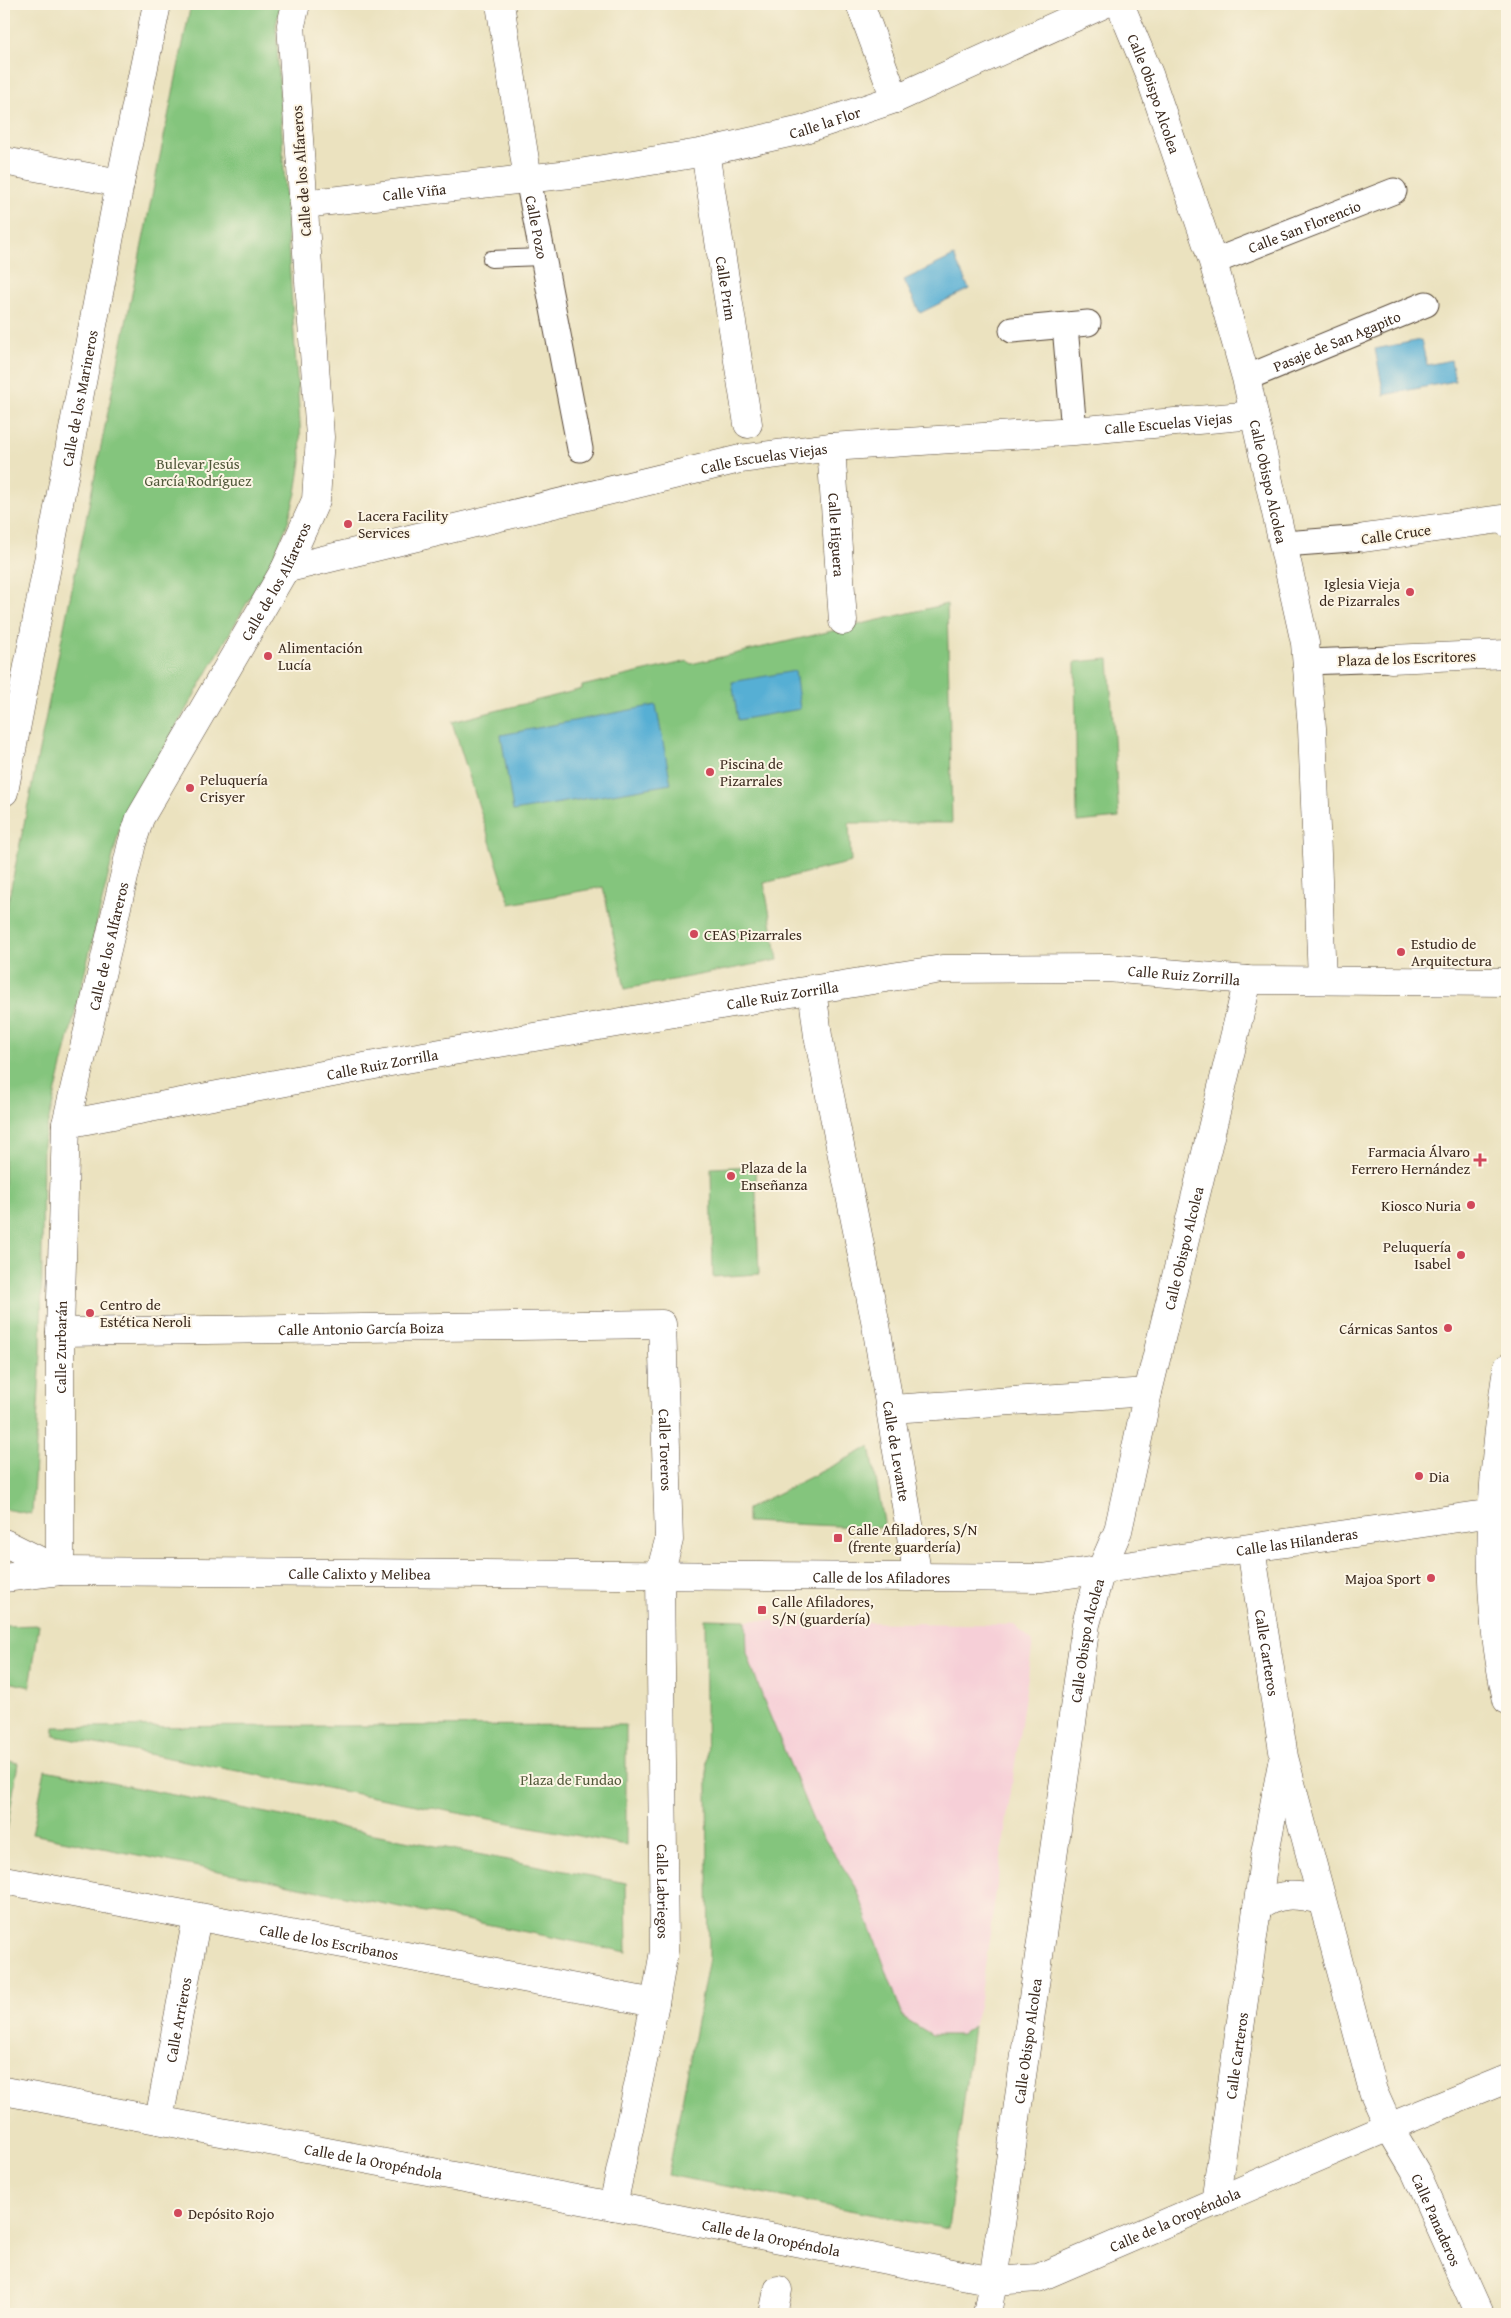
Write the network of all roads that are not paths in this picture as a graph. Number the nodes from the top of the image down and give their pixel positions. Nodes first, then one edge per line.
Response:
1 (157, 4) edge
2 (301, 4) edge
3 (500, 4) edge
4 (860, 4) edge
5 (1104, 4) edge
6 (1120, 4) edge
7 (895, 99) junction
8 (705, 152) junction
9 (4, 161) edge
10 (528, 179) junction
11 (120, 183) junction
12 (1394, 191) dead end
13 (303, 204) junction
14 (542, 257) junction
15 (491, 259) dead end
16 (1213, 262) junction
17 (1426, 304) dead end
18 (1012, 330) dead end
19 (1246, 378) junction
20 (1254, 415) junction
21 (748, 424) dead end
22 (1074, 431) junction
23 (831, 447) junction
24 (580, 449) dead end
25 (1507, 523) edge
26 (1364, 538) joint
27 (1284, 544) junction
28 (284, 569) junction
29 (843, 622) dead end
30 (1507, 654) edge
31 (1391, 660) joint
32 (1306, 662) junction
33 (4, 792) edge
34 (1248, 980) junction
35 (1322, 980) junction
36 (1507, 982) edge
37 (812, 989) junction
38 (66, 1124) junction
39 (662, 1324) joint
40 (60, 1332) junction
41 (1507, 1368) edge
42 (1148, 1392) junction
43 (891, 1410) junction
44 (1493, 1513) junction
45 (4, 1543) edge
46 (1251, 1549) junction
47 (1101, 1570) junction
48 (60, 1571) junction
49 (660, 1574) junction
50 (4, 1578) edge
51 (918, 1578) junction
52 (1507, 1700) edge
53 (1284, 1756) junction
54 (4, 1880) edge
55 (1320, 1900) junction
56 (1257, 1908) junction
57 (197, 1917) junction
58 (656, 2003) junction
59 (1507, 2079) edge
60 (4, 2091) edge
61 (159, 2120) junction
62 (1389, 2127) junction
63 (1215, 2203) junction
64 (613, 2206) junction
65 (993, 2281) junction
66 (987, 2314) edge
67 (1478, 2314) edge

1 - 11 main road, Calle de los Marineros
2 - 13 main road, Calle de los Alfareros
3 - 10 main road, Calle Pozo
4 - 7 main road
5 - 7 main road, Calle la Flor
6 - 16 main road, Calle Obispo Alcolea
7 - 8 main road, Calle la Flor
8 - 10 main road, Calle la Flor
8 - 21 main road, Calle Prim
9 - 11 main road
10 - 13 main road, Calle Viña
10 - 14 street, Calle Pozo
11 - 33 main road, Calle de los Marineros
12 - 16 street, Calle San Florencio
13 - 28 main road, Calle de los Alfareros
14 - 15 lane
14 - 24 street, Calle Pozo
16 - 19 main road, Calle Obispo Alcolea
17 - 19 street, Pasaje de San Agapito
18 - 22 street
19 - 20 main road, Calle Obispo Alcolea
20 - 22 main road, Calle Escuelas Viejas
20 - 27 main road, Calle Obispo Alcolea
22 - 23 main road, Calle Escuelas Viejas
23 - 28 main road, Calle Escuelas Viejas
23 - 29 main road, Calle Higuera
25 - 26 main road, Calle Cruce
26 - 27 street, Calle Cruce
27 - 32 main road, Calle Obispo Alcolea
28 - 38 main road, Calle de los Alfareros
30 - 31 main road, Plaza de los Escritores
31 - 32 street, Plaza de los Escritores
32 - 35 main road, Calle Obispo Alcolea
34 - 35 main road, Calle Ruiz Zorrilla
34 - 37 main road, Calle Ruiz Zorrilla
34 - 42 main road, Calle Obispo Alcolea
35 - 36 main road, Calle Ruiz Zorrilla
37 - 38 main road, Calle Ruiz Zorrilla
37 - 43 main road, Calle de Levante
38 - 40 main road, Calle Zurbarán
39 - 40 main road, Calle Antonio García Boiza
39 - 49 main road, Calle Toreros
40 - 48 main road, Calle Zurbarán
41 - 44 main road
42 - 43 main road
42 - 47 main road, Calle Obispo Alcolea
43 - 51 main road, Calle de Levante
44 - 46 main road, Calle las Hilanderas
44 - 52 main road
45 - 48 main road, Calle Calixto y Melibea
46 - 47 main road, Calle las Hilanderas
46 - 53 main road, Calle Carteros
47 - 51 main road, Calle de los Afiladores
47 - 65 main road, Calle Obispo Alcolea
48 - 49 main road, Calle Calixto y Melibea
48 - 50 main road, Calle Calixto y Melibea
49 - 51 main road, Calle de los Afiladores
49 - 58 main road, Calle Labriegos
53 - 55 main road, Calle Carteros
53 - 56 main road, Calle Carteros
54 - 57 main road, Calle de los Escribanos
55 - 56 main road
55 - 62 main road, Calle Carteros
56 - 63 main road, Calle Carteros
57 - 58 main road, Calle de los Escribanos
57 - 61 main road, Calle Arrieros
58 - 64 main road, Calle Labriegos
59 - 62 main road, Calle de la Oropéndola
60 - 61 main road, Calle de la Oropéndola
61 - 64 main road, Calle de la Oropéndola
62 - 63 main road, Calle de la Oropéndola
62 - 67 main road, Calle Panaderos
63 - 65 main road, Calle de la Oropéndola
64 - 65 main road, Calle de la Oropéndola
65 - 66 main road, Calle Obispo Alcolea

